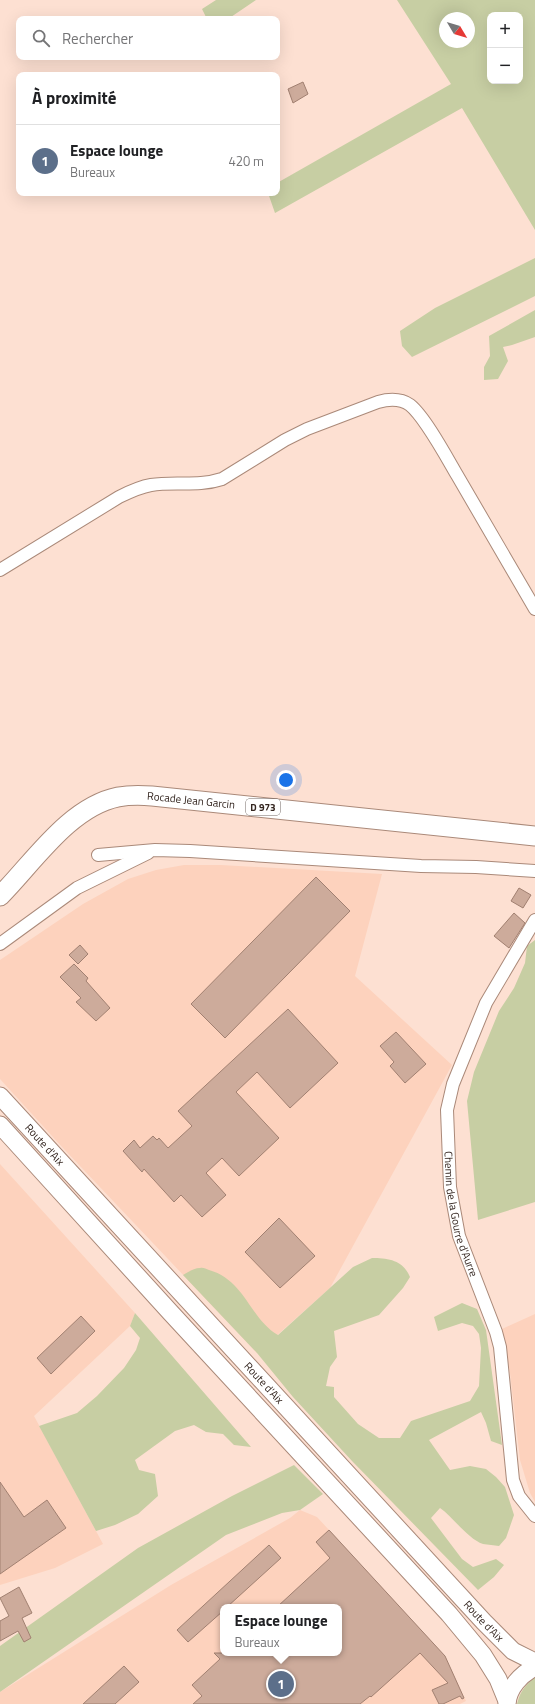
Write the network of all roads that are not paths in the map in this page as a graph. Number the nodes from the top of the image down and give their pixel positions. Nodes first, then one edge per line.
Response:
1 (0, 570) edge
2 (535, 609) edge
3 (535, 836) edge
4 (155, 850) junction
5 (98, 854) dead end
6 (535, 871) edge
7 (20, 876) junction
8 (0, 887) edge
9 (0, 896) edge
10 (535, 920) edge
11 (0, 944) edge
12 (0, 1096) edge
13 (0, 1125) edge
14 (535, 1516) edge
15 (535, 1662) edge
16 (535, 1667) edge
17 (507, 1702) edge

1 - 2 street
3 - 7 main road, Rocade Jean Garcin / D 973
4 - 5 street
4 - 6 street
4 - 11 street
7 - 8 main road, Rocade Jean Garcin / D 973
7 - 9 main road, Rocade Jean Garcin / D 973
10 - 14 street, Chemin de la Gourre d'Aurre
12 - 15 main road, Route d'Aix
13 - 17 main road, Route d'Aix
16 - 17 main road

